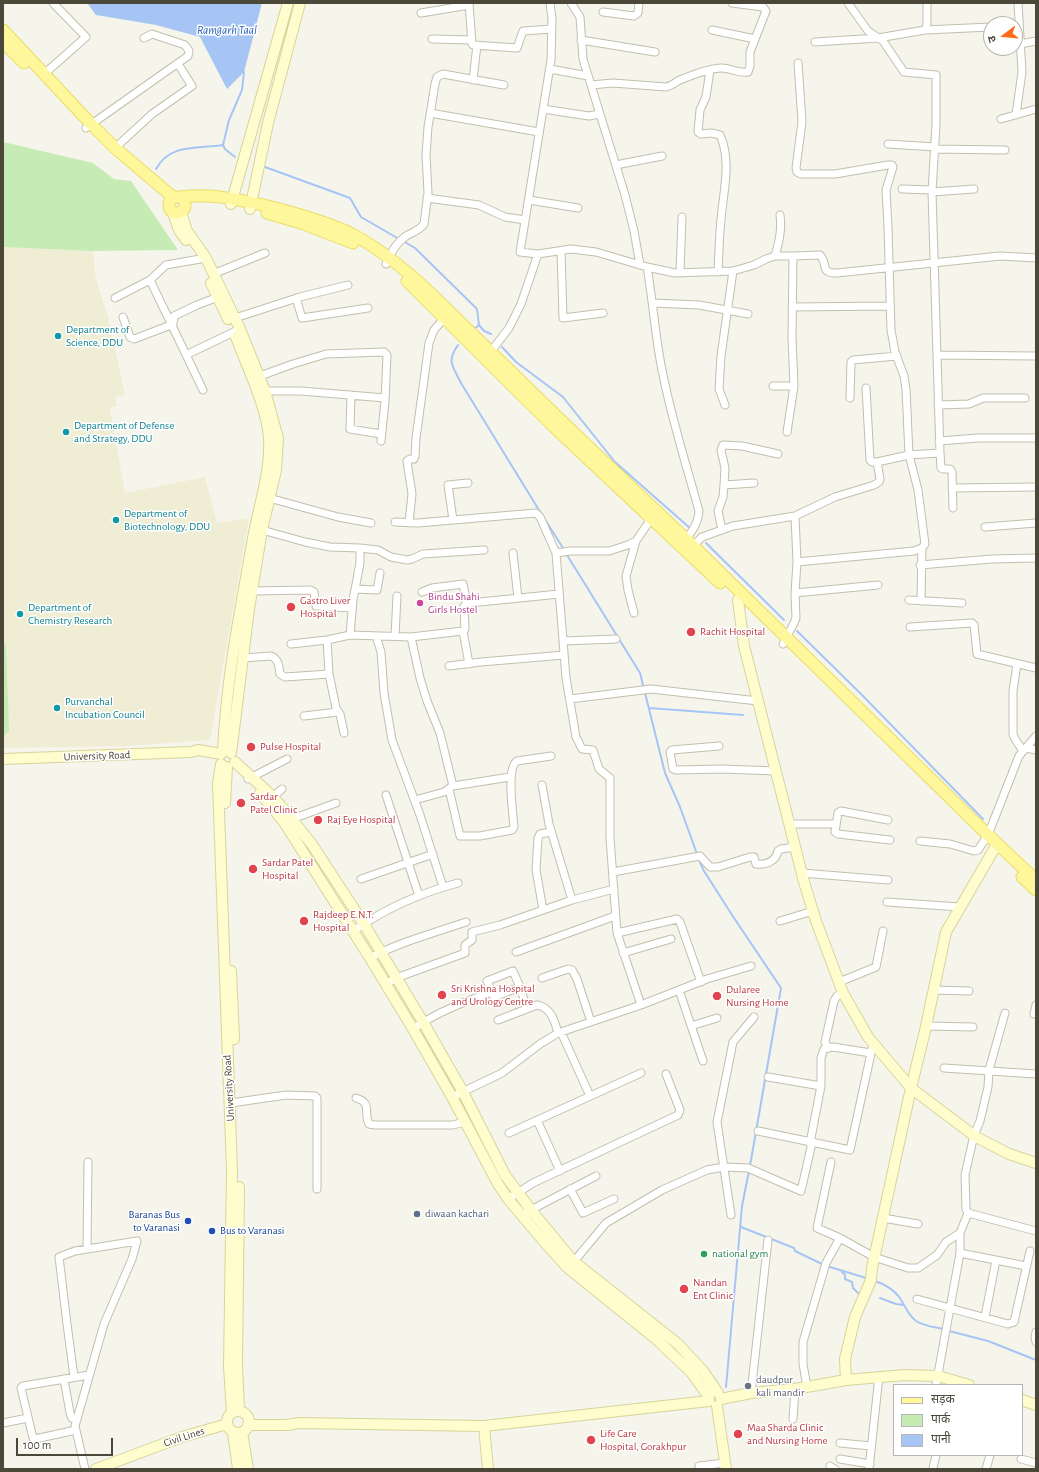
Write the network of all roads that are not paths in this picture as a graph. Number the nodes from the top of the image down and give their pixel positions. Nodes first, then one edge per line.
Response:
1 (53, 3) edge
2 (288, 3) edge
3 (300, 3) edge
4 (550, 3) edge
5 (570, 3) edge
6 (639, 3) edge
7 (732, 3) edge
8 (848, 3) edge
9 (927, 3) edge
10 (1018, 3) edge
11 (469, 4) edge
12 (603, 12) dead end
13 (421, 13) dead end
14 (1017, 16) edge
15 (983, 26) edge
16 (552, 29) junction
17 (3, 30) edge
18 (712, 30) dead end
19 (925, 30) junction
20 (144, 38) dead end
21 (755, 38) junction
22 (878, 38) junction
23 (432, 39) dead end
24 (582, 40) junction
25 (1036, 41) edge
26 (3, 42) edge
27 (815, 42) dead end
28 (475, 43) junction
29 (1023, 43) edge
30 (655, 52) dead end
31 (1021, 56) edge
32 (798, 63) dead end
33 (178, 64) junction
34 (550, 69) junction
35 (710, 70) junction
36 (44, 74) junction
37 (588, 76) junction
38 (473, 80) junction
39 (504, 85) dead end
40 (591, 85) junction
41 (543, 109) junction
42 (1036, 109) edge
43 (430, 113) junction
44 (599, 114) junction
45 (1016, 115) junction
46 (1001, 119) dead end
47 (88, 126) junction
48 (539, 132) junction
49 (888, 144) dead end
50 (115, 148) junction
51 (935, 148) junction
52 (1005, 150) dead end
53 (662, 156) dead end
54 (616, 165) junction
55 (902, 189) dead end
56 (974, 189) dead end
57 (932, 191) junction
58 (427, 198) junction
59 (529, 200) junction
60 (232, 201) junction
61 (177, 204) junction
62 (251, 206) junction
63 (578, 208) dead end
64 (780, 216) dead end
65 (682, 217) dead end
66 (525, 220) junction
67 (561, 251) junction
68 (265, 252) dead end
69 (538, 254) junction
70 (775, 256) junction
71 (793, 256) junction
72 (202, 258) junction
73 (1036, 258) edge
74 (387, 261) junction
75 (934, 264) junction
76 (643, 266) junction
77 (888, 268) junction
78 (733, 271) junction
79 (680, 272) junction
80 (718, 272) junction
81 (213, 274) junction
82 (150, 280) junction
83 (348, 285) dead end
84 (221, 296) junction
85 (115, 298) dead end
86 (296, 298) junction
87 (653, 303) junction
88 (890, 306) junction
89 (792, 307) junction
90 (368, 308) dead end
91 (727, 311) junction
92 (604, 313) dead end
93 (748, 314) dead end
94 (447, 315) junction
95 (123, 317) dead end
96 (235, 318) junction
97 (171, 325) junction
98 (237, 331) junction
99 (186, 355) junction
100 (488, 355) junction
101 (937, 355) junction
102 (897, 356) junction
103 (1036, 356) edge
104 (260, 376) junction
105 (772, 386) dead end
106 (794, 386) junction
107 (866, 388) dead end
108 (203, 390) dead end
109 (265, 391) junction
110 (351, 395) junction
111 (385, 398) junction
112 (850, 398) dead end
113 (1025, 398) dead end
114 (724, 405) dead end
115 (938, 405) junction
116 (787, 432) dead end
117 (1036, 438) edge
118 (939, 441) junction
119 (940, 453) junction
120 (778, 454) dead end
121 (909, 455) junction
122 (877, 462) junction
123 (468, 483) dead end
124 (754, 483) dead end
125 (724, 485) junction
126 (1036, 487) edge
127 (952, 488) junction
128 (269, 498) junction
129 (953, 508) dead end
130 (654, 515) junction
131 (795, 516) junction
132 (453, 520) junction
133 (395, 522) dead end
134 (371, 523) dead end
135 (409, 523) junction
136 (1036, 523) edge
137 (986, 527) dead end
138 (262, 530) junction
139 (722, 530) junction
140 (636, 541) junction
141 (687, 545) junction
142 (360, 548) junction
143 (922, 548) junction
144 (484, 550) dead end
145 (513, 553) dead end
146 (556, 553) junction
147 (1036, 558) edge
148 (796, 562) junction
149 (920, 565) junction
150 (380, 573) dead end
151 (878, 585) dead end
152 (355, 589) junction
153 (252, 591) junction
154 (422, 592) dead end
155 (795, 593) junction
156 (559, 594) junction
157 (397, 596) dead end
158 (740, 597) junction
159 (518, 598) junction
160 (909, 600) dead end
161 (921, 601) junction
162 (962, 603) dead end
163 (467, 604) junction
164 (352, 608) junction
165 (634, 614) dead end
166 (910, 627) dead end
167 (463, 632) junction
168 (350, 635) junction
169 (376, 636) junction
170 (395, 636) junction
171 (411, 637) junction
172 (616, 639) dead end
173 (327, 640) junction
174 (563, 641) junction
175 (785, 641) junction
176 (291, 644) dead end
177 (564, 655) junction
178 (243, 658) junction
179 (469, 664) junction
180 (1017, 664) junction
181 (449, 666) dead end
182 (1036, 668) edge
183 (329, 674) junction
184 (570, 699) junction
185 (758, 700) junction
186 (338, 712) junction
187 (304, 716) dead end
188 (344, 733) dead end
189 (1036, 736) edge
190 (719, 746) dead end
191 (1024, 750) junction
192 (1036, 750) edge
193 (551, 756) dead end
194 (3, 759) edge
195 (287, 759) dead end
196 (226, 760) junction
197 (776, 771) junction
198 (510, 777) junction
199 (250, 778) junction
200 (542, 785) dead end
201 (451, 788) junction
202 (282, 789) dead end
203 (386, 796) dead end
204 (270, 798) junction
205 (415, 800) junction
206 (336, 804) dead end
207 (888, 820) dead end
208 (287, 821) junction
209 (790, 824) junction
210 (836, 824) junction
211 (551, 832) junction
212 (987, 838) junction
213 (890, 840) dead end
214 (920, 841) dead end
215 (996, 846) junction
216 (795, 847) junction
217 (433, 854) junction
218 (408, 863) junction
219 (613, 872) junction
220 (802, 873) junction
221 (361, 879) dead end
222 (888, 880) dead end
223 (1036, 880) edge
224 (458, 883) dead end
225 (443, 887) junction
226 (614, 889) junction
227 (1036, 890) edge
228 (419, 896) junction
229 (572, 900) junction
230 (887, 902) dead end
231 (960, 907) junction
232 (543, 910) junction
233 (813, 911) junction
234 (615, 916) junction
235 (780, 921) dead end
236 (466, 922) dead end
237 (364, 924) junction
238 (353, 931) junction
239 (883, 931) dead end
240 (617, 933) junction
241 (671, 939) dead end
242 (516, 952) dead end
243 (380, 953) junction
244 (623, 953) junction
245 (370, 958) junction
246 (751, 966) dead end
247 (396, 978) junction
248 (542, 978) dead end
249 (701, 982) junction
250 (839, 982) junction
251 (386, 984) junction
252 (520, 987) junction
253 (679, 990) junction
254 (934, 990) junction
255 (969, 991) dead end
256 (492, 992) junction
257 (843, 993) junction
258 (641, 1005) junction
259 (1036, 1005) edge
260 (527, 1009) junction
261 (1004, 1013) dead end
262 (1034, 1014) dead end
263 (754, 1017) dead end
264 (717, 1018) dead end
265 (498, 1020) dead end
266 (423, 1022) junction
267 (591, 1022) junction
268 (691, 1026) junction
269 (926, 1026) junction
270 (973, 1027) dead end
271 (413, 1029) junction
272 (560, 1032) junction
273 (828, 1047) junction
274 (872, 1048) junction
275 (703, 1061) dead end
276 (944, 1068) dead end
277 (989, 1070) junction
278 (641, 1073) dead end
279 (666, 1074) dead end
280 (1036, 1074) edge
281 (768, 1077) dead end
282 (821, 1086) junction
283 (911, 1088) junction
284 (463, 1092) junction
285 (590, 1096) junction
286 (452, 1097) junction
287 (356, 1098) dead end
288 (234, 1102) junction
289 (537, 1120) junction
290 (465, 1122) junction
291 (758, 1131) dead end
292 (509, 1133) dead end
293 (974, 1135) junction
294 (811, 1143) junction
295 (88, 1162) dead end
296 (831, 1162) dead end
297 (1036, 1163) edge
298 (724, 1167) junction
299 (560, 1170) junction
300 (596, 1176) dead end
301 (316, 1189) dead end
302 (570, 1190) junction
303 (518, 1192) junction
304 (508, 1198) junction
305 (614, 1199) dead end
306 (526, 1213) junction
307 (968, 1213) junction
308 (731, 1215) dead end
309 (883, 1218) junction
310 (918, 1224) dead end
311 (1036, 1231) edge
312 (960, 1233) junction
313 (840, 1238) junction
314 (768, 1240) dead end
315 (87, 1249) junction
316 (1030, 1251) dead end
317 (960, 1252) junction
318 (874, 1257) junction
319 (996, 1260) junction
320 (571, 1265) junction
321 (1026, 1266) junction
322 (916, 1299) dead end
323 (950, 1308) junction
324 (985, 1317) junction
325 (1036, 1332) edge
326 (1036, 1342) edge
327 (89, 1375) junction
328 (879, 1376) junction
329 (74, 1377) junction
330 (64, 1379) junction
331 (846, 1380) junction
332 (937, 1381) edge
333 (961, 1384) edge
334 (808, 1387) junction
335 (795, 1389) junction
336 (751, 1393) junction
337 (715, 1399) junction
338 (1023, 1400) edge
339 (1036, 1404) edge
340 (235, 1412) junction
341 (28, 1418) junction
342 (793, 1419) dead end
343 (77, 1420) junction
344 (3, 1423) edge
345 (240, 1426) junction
346 (484, 1426) junction
347 (76, 1430) junction
348 (840, 1443) dead end
349 (871, 1446) junction
350 (936, 1456) edge
351 (990, 1456) edge
352 (840, 1459) dead end
353 (1021, 1459) dead end
354 (1036, 1463) edge
355 (700, 1466) dead end
356 (726, 1466) edge
357 (869, 1466) edge
358 (933, 1468) dead end
359 (84, 1469) edge
360 (96, 1469) edge
361 (238, 1469) edge
362 (248, 1469) edge
363 (488, 1469) edge
364 (986, 1469) edge

1 - 36 street
2 - 60 main road
3 - 62 main road
4 - 16 street
5 - 24 street
6 - 12 street
7 - 21 street
8 - 22 street
9 - 19 street
10 - 14 street
11 - 13 street
11 - 28 street
15 - 19 street
16 - 28 street
16 - 34 street
17 - 36 main road
18 - 21 street
19 - 22 street
20 - 33 street
21 - 35 street
22 - 27 street
22 - 51 street
23 - 28 street
24 - 30 street
24 - 37 street
25 - 29 street
26 - 47 main road
28 - 38 street
31 - 45 street
32 - 77 street
33 - 47 street
33 - 50 street
34 - 37 street
34 - 41 street
35 - 40 street
35 - 80 street
36 - 47 main road
37 - 40 street
38 - 39 street
38 - 43 street
40 - 44 street
41 - 44 street
41 - 48 street
42 - 45 street
43 - 48 street
43 - 58 street
44 - 54 street
45 - 46 street
47 - 50 main road
47 - 61 main road
48 - 59 street
49 - 51 street
50 - 61 main road
51 - 52 street
51 - 57 street
53 - 54 street
54 - 76 street
55 - 57 street
56 - 57 street
57 - 75 street
58 - 66 street
58 - 74 street
59 - 63 street
59 - 66 street
60 - 61 main road
60 - 62 main road
61 - 72 main road
62 - 74 main road
64 - 70 street
65 - 79 street
66 - 69 street
67 - 69 street
67 - 76 street
67 - 92 street
68 - 81 street
69 - 100 street
70 - 71 street
70 - 78 street
71 - 77 street
71 - 89 street
72 - 81 main road
72 - 82 street
72 - 84 main road
73 - 75 street
74 - 94 main road
75 - 77 street
75 - 101 street
76 - 79 street
76 - 87 street
77 - 88 street
78 - 80 street
78 - 91 street
79 - 80 street
81 - 84 main road
82 - 85 street
82 - 97 street
83 - 86 street
84 - 96 main road
84 - 97 street
84 - 98 main road
86 - 90 street
86 - 96 street
87 - 91 street
87 - 141 street
88 - 89 street
88 - 102 street
89 - 106 street
91 - 93 street
91 - 114 street
94 - 100 main road
94 - 135 street
95 - 97 street
96 - 98 main road
97 - 99 street
98 - 99 street
98 - 104 main road
98 - 196 main road
99 - 108 street
100 - 130 main road
101 - 103 street
101 - 115 street
102 - 112 street
102 - 121 street
104 - 109 main road
104 - 111 street
105 - 106 street
106 - 116 street
107 - 122 street
109 - 110 street
109 - 128 main road
110 - 111 street
110 - 111 street
113 - 115 street
115 - 118 street
117 - 118 street
118 - 119 street
119 - 121 street
119 - 127 street
120 - 125 street
121 - 122 street
121 - 143 street
122 - 131 street
123 - 132 street
124 - 125 street
125 - 139 street
126 - 127 street
127 - 129 street
128 - 134 street
128 - 138 main road
130 - 140 street
130 - 141 main road
131 - 139 street
131 - 148 street
132 - 135 street
132 - 146 street
133 - 135 street
136 - 137 street
138 - 142 street
138 - 153 main road
139 - 141 street
140 - 146 street
140 - 165 street
141 - 158 main road
142 - 144 street
142 - 152 street
143 - 148 street
143 - 149 street
145 - 159 street
146 - 156 street
147 - 149 street
148 - 155 street
149 - 161 street
150 - 152 street
151 - 155 street
152 - 164 street
153 - 164 street
153 - 178 main road
154 - 163 street
155 - 175 street
156 - 159 street
156 - 174 street
157 - 170 street
158 - 175 main road
158 - 185 main road
159 - 163 street
160 - 161 street
161 - 162 street
163 - 167 street
164 - 168 street
166 - 180 street
167 - 171 street
167 - 179 street
168 - 169 street
168 - 173 street
169 - 170 street
169 - 205 street
170 - 171 street
171 - 201 street
172 - 174 street
173 - 176 street
173 - 183 street
174 - 177 street
175 - 212 main road
177 - 179 street
177 - 184 street
178 - 183 street
178 - 196 main road
179 - 181 street
180 - 182 street
180 - 191 street
183 - 186 street
184 - 185 street
184 - 219 street
185 - 197 main road
186 - 187 street
186 - 188 street
189 - 191 street
190 - 197 street
191 - 192 street
191 - 212 street
193 - 198 street
194 - 196 main road, University Road
195 - 199 street
196 - 199 main road
196 - 288 main road, University Road
197 - 209 main road
198 - 201 street
198 - 201 street
199 - 204 main road
200 - 211 street
201 - 205 street
202 - 204 street
203 - 218 street
204 - 208 main road
205 - 217 street
206 - 208 street
207 - 210 street
208 - 237 main road
208 - 238 main road
209 - 210 street
209 - 216 main road
210 - 213 street
211 - 229 street
211 - 232 street
212 - 214 street
212 - 215 main road
215 - 223 main road
215 - 227 main road
215 - 231 main road
216 - 219 street
216 - 220 main road
217 - 218 street
217 - 225 street
218 - 221 street
218 - 228 street
219 - 226 street
220 - 222 street
220 - 233 main road
224 - 225 street
225 - 228 street
226 - 229 street
226 - 234 street
228 - 237 street
229 - 232 street
230 - 231 street
231 - 254 main road
232 - 247 street
233 - 235 street
233 - 250 main road
234 - 240 street
234 - 242 street
236 - 243 street
237 - 238 street
237 - 243 main road
238 - 245 main road
239 - 250 street
240 - 244 street
240 - 249 street
241 - 244 street
243 - 245 street
243 - 247 main road
244 - 258 street
245 - 251 main road
246 - 249 street
247 - 251 street
247 - 266 main road
248 - 267 street
249 - 253 street
250 - 257 main road
251 - 271 main road
252 - 256 street
252 - 256 street
252 - 260 street
253 - 258 street
253 - 268 street
254 - 255 street
254 - 269 main road
256 - 266 street
257 - 273 street
257 - 274 main road
258 - 267 street
259 - 262 street
260 - 265 street
260 - 272 street
261 - 277 street
263 - 298 street
264 - 268 street
266 - 271 street
266 - 284 main road
267 - 272 street
268 - 275 street
269 - 270 street
269 - 283 main road
271 - 286 main road
272 - 284 street
272 - 285 street
273 - 274 street
273 - 282 street
274 - 283 main road
274 - 294 street
276 - 277 street
277 - 280 street
277 - 293 street
278 - 285 street
279 - 299 street
281 - 282 street
282 - 294 street
283 - 293 main road
283 - 309 main road
284 - 286 street
284 - 303 main road
285 - 289 street
286 - 290 main road
287 - 290 street
288 - 301 street
288 - 340 main road, University Road
289 - 292 street
289 - 299 street
290 - 304 main road
291 - 294 street
293 - 297 main road
293 - 307 street
294 - 298 street
295 - 315 street
296 - 313 street
298 - 308 street
298 - 320 street
299 - 303 street
300 - 302 street
302 - 305 street
302 - 306 street
303 - 304 street
303 - 306 main road
304 - 306 main road
306 - 320 main road
307 - 311 street
307 - 312 street
309 - 310 street
309 - 318 main road
312 - 317 street
312 - 318 street
313 - 318 street
313 - 334 street
314 - 336 street
315 - 327 street
315 - 329 street
316 - 321 street
317 - 319 street
317 - 323 street
318 - 331 main road
319 - 321 street
319 - 324 street
320 - 337 main road
321 - 324 street
322 - 323 street
323 - 324 street
323 - 332 street
325 - 326 street
327 - 329 street
327 - 343 street
328 - 331 main road, Civil Lines
328 - 332 main road, Civil Lines
328 - 349 street
329 - 330 street
330 - 341 street
330 - 343 street
331 - 334 main road, Civil Lines
332 - 333 main road, Civil Lines
334 - 335 main road, Civil Lines
335 - 336 main road, Civil Lines
335 - 342 street
336 - 337 main road, Civil Lines
337 - 346 main road, Civil Lines
337 - 356 main road
338 - 339 main road
340 - 345 main road
340 - 345 main road
341 - 344 street
341 - 347 street
343 - 347 street
345 - 346 main road, Civil Lines
345 - 360 main road, Civil Lines
345 - 361 main road
345 - 362 main road
346 - 363 main road
347 - 359 street
348 - 349 street
349 - 357 street
350 - 358 street
351 - 364 street
352 - 357 street
353 - 354 street
355 - 356 street

